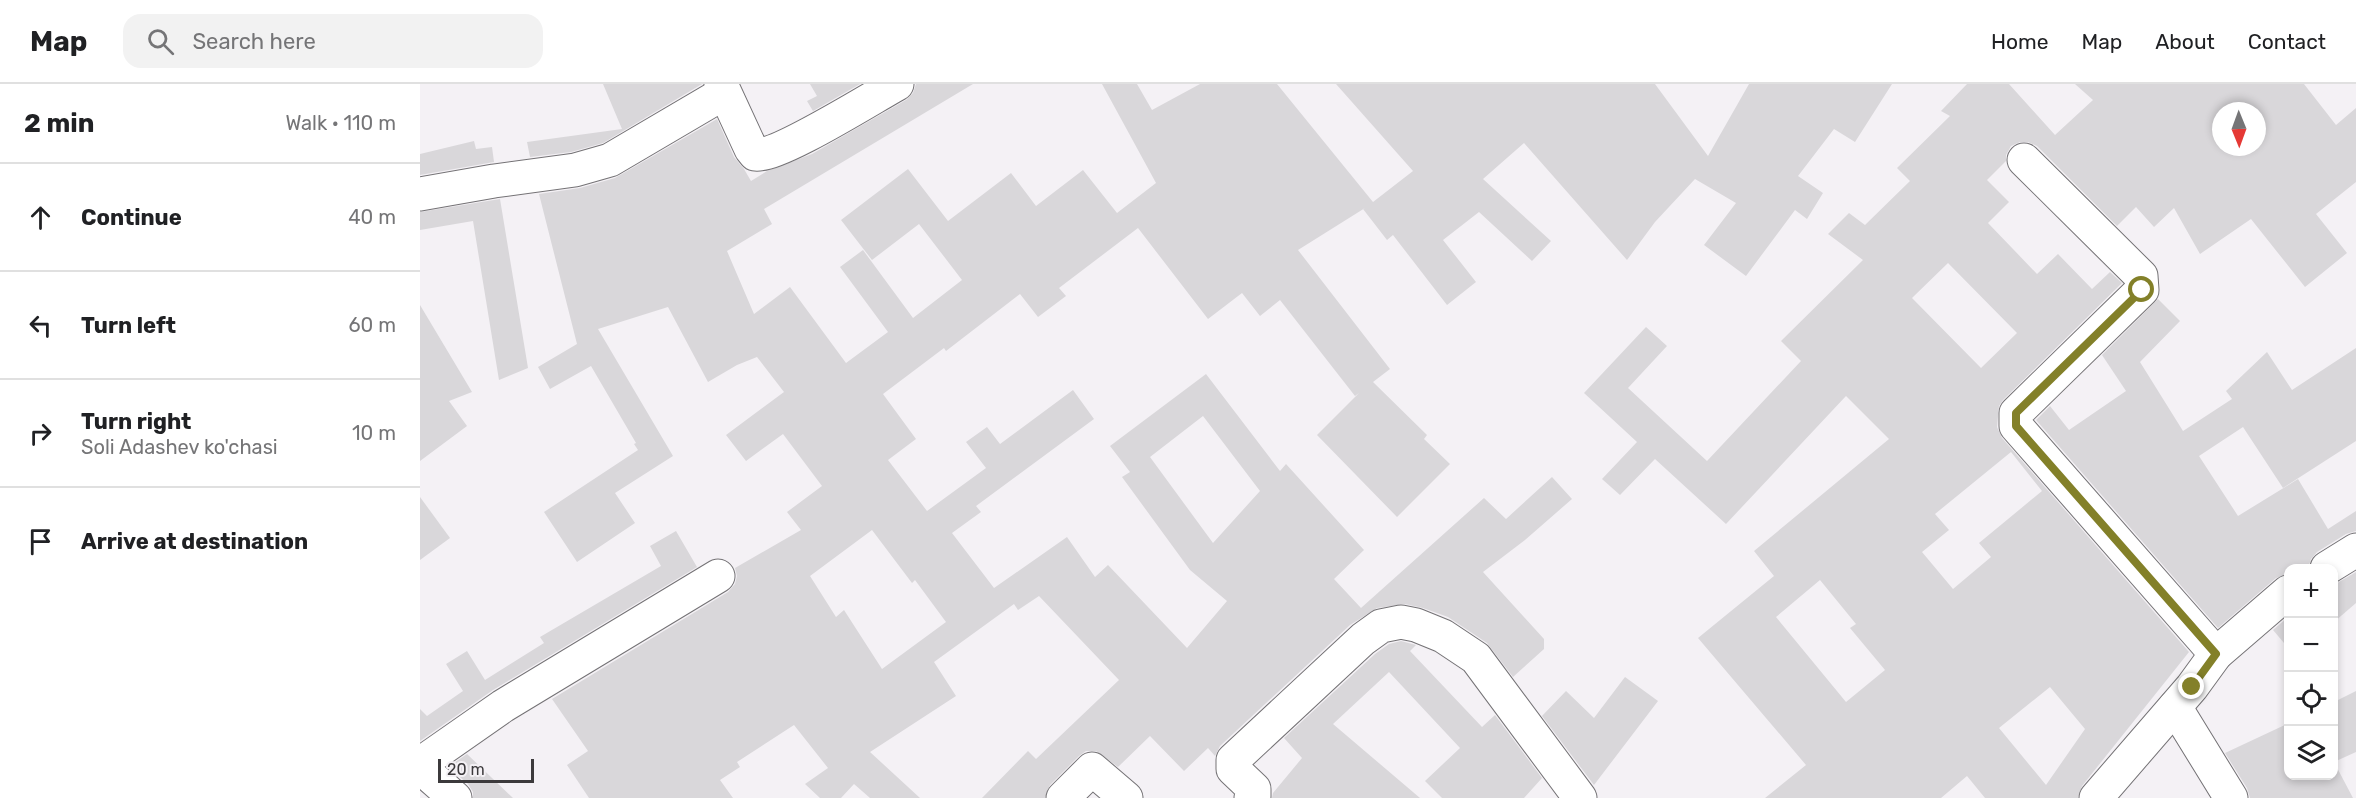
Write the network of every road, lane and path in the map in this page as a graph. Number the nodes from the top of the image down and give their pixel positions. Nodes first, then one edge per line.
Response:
1 (897, 84) edge
2 (722, 89) edge
3 (2024, 160) dead end
4 (420, 194) edge
5 (2356, 550) edge
6 (2333, 564) edge
7 (718, 576) dead end
8 (2284, 596) edge
9 (2216, 654) junction
10 (2175, 707) junction
11 (420, 765) edge
12 (455, 798) edge
13 (1063, 798) edge
14 (1126, 798) edge
15 (1251, 798) edge
16 (1580, 798) edge
17 (2096, 798) edge
18 (2231, 798) edge

1 - 2 street
2 - 4 street
3 - 9 street
5 - 6 street
7 - 11 street
8 - 9 street
9 - 10 street
10 - 17 street
10 - 18 street
11 - 12 street
13 - 14 street
15 - 16 street

